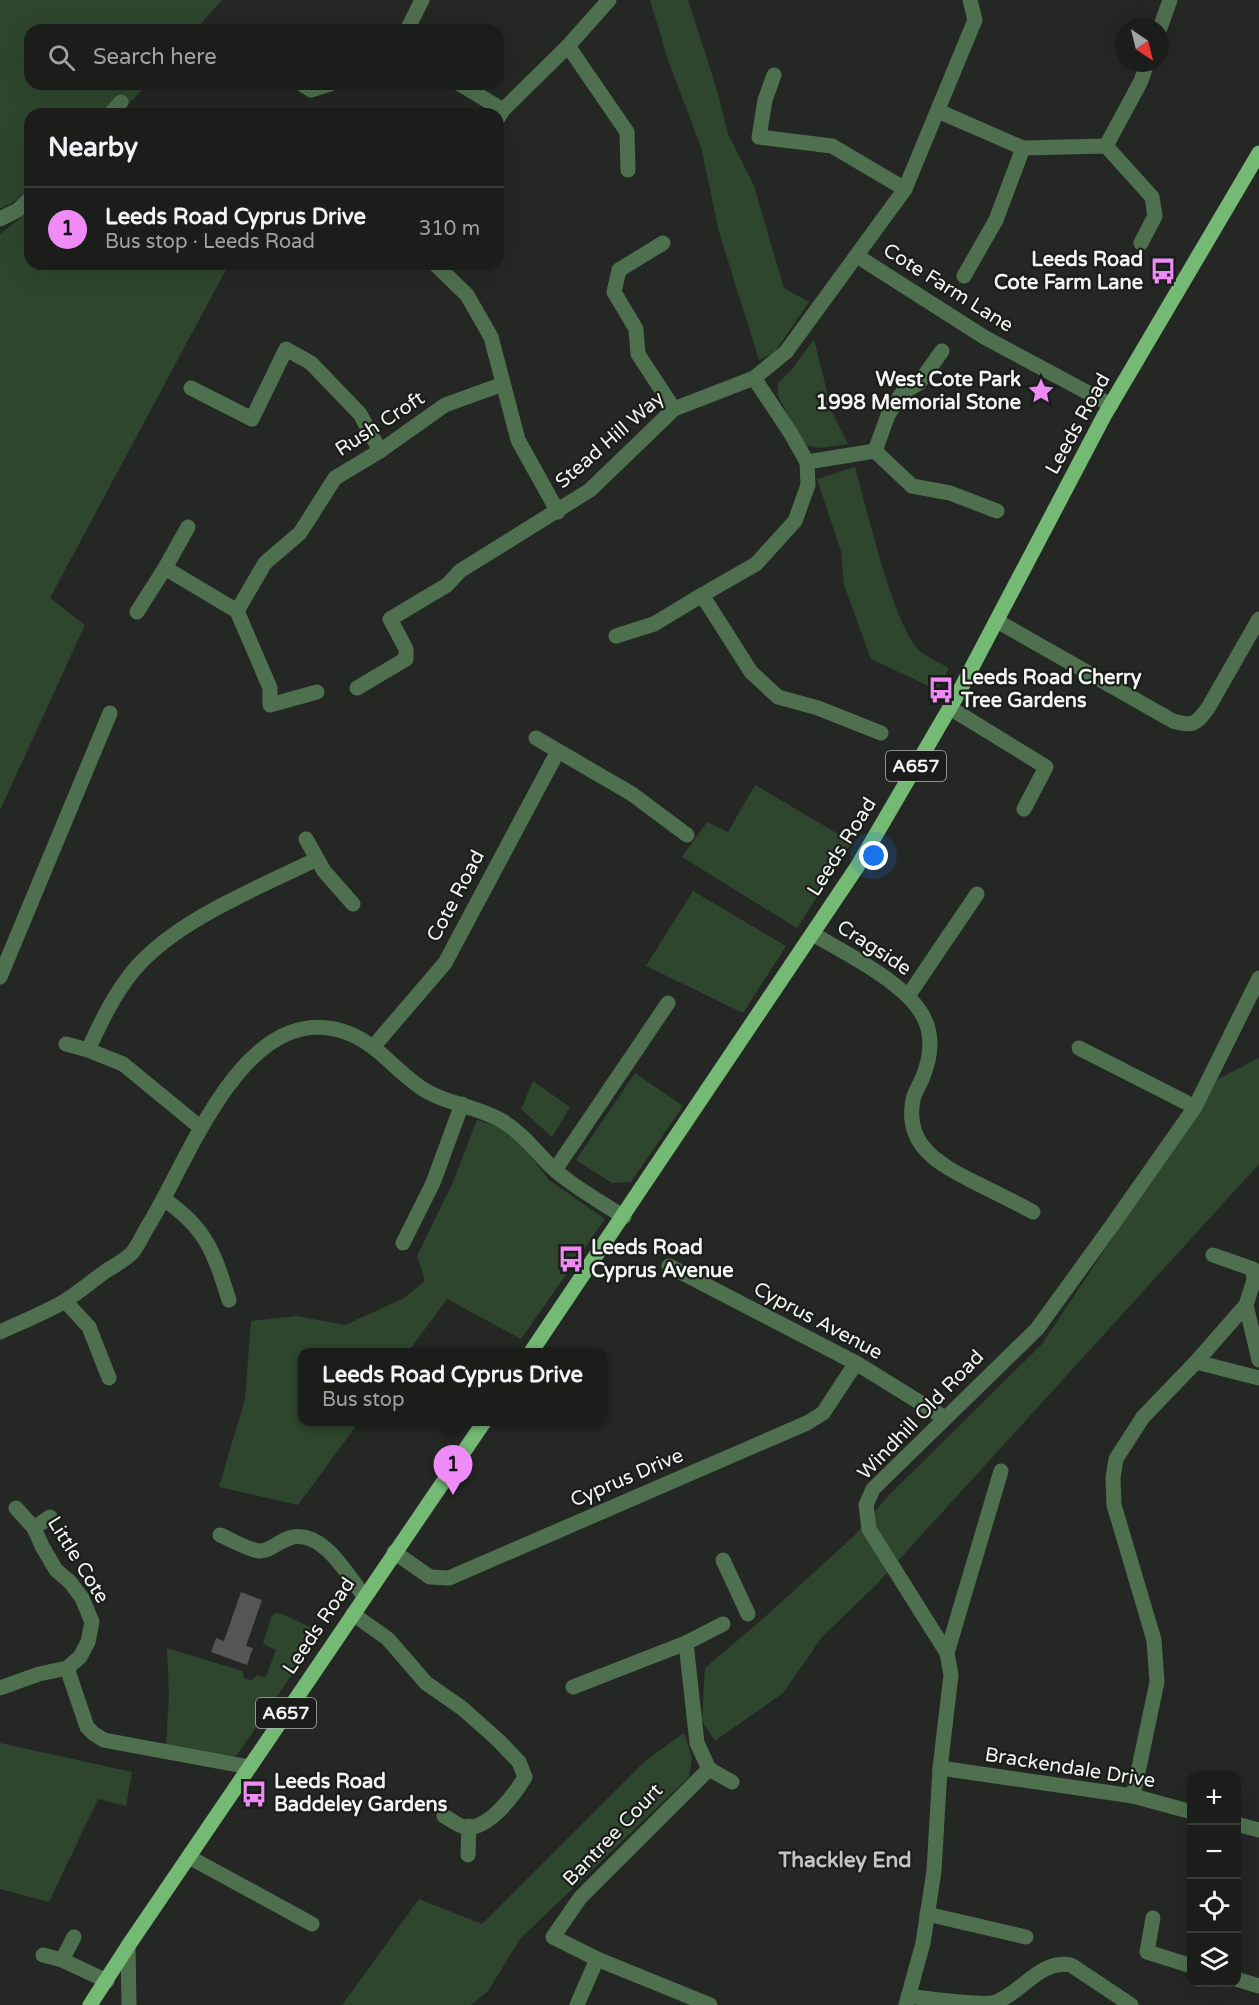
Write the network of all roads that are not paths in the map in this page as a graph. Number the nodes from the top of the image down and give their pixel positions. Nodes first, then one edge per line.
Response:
1 (422, 0) edge
2 (609, 0) edge
3 (970, 0) edge
4 (1170, 0) edge
5 (1164, 18) edge
6 (410, 24) edge
7 (568, 46) junction
8 (1144, 72) edge
9 (774, 75) dead end
10 (468, 90) edge
11 (121, 102) dead end
12 (116, 108) edge
13 (492, 108) edge
14 (504, 110) edge
15 (938, 111) junction
16 (1106, 146) junction
17 (1023, 148) junction
18 (1259, 153) edge
19 (628, 170) dead end
20 (905, 189) junction
21 (24, 204) edge
22 (0, 219) edge
23 (663, 243) dead end
24 (1141, 243) dead end
25 (857, 256) junction
26 (441, 270) edge
27 (964, 276) dead end
28 (942, 351) dead end
29 (754, 378) junction
30 (503, 384) junction
31 (191, 388) dead end
32 (1111, 405) junction
33 (674, 409) junction
34 (380, 451) junction
35 (875, 451) junction
36 (807, 462) junction
37 (558, 512) junction
38 (997, 512) dead end
39 (188, 527) dead end
40 (165, 568) junction
41 (702, 594) junction
42 (237, 611) junction
43 (137, 612) dead end
44 (1259, 619) edge
45 (997, 621) junction
46 (615, 636) dead end
47 (357, 688) dead end
48 (317, 692) dead end
49 (950, 708) junction
50 (110, 713) dead end
51 (881, 733) dead end
52 (536, 738) dead end
53 (558, 751) junction
54 (1024, 809) dead end
55 (687, 835) dead end
56 (306, 839) dead end
57 (317, 859) junction
58 (977, 894) dead end
59 (353, 904) dead end
60 (813, 933) junction
61 (0, 977) edge
62 (1259, 978) edge
63 (908, 996) junction
64 (668, 1003) dead end
65 (66, 1044) dead end
66 (373, 1047) junction
67 (1079, 1048) dead end
68 (88, 1050) junction
69 (462, 1104) junction
70 (1195, 1107) junction
71 (201, 1128) junction
72 (555, 1170) junction
73 (165, 1200) junction
74 (1033, 1212) dead end
75 (624, 1217) junction
76 (403, 1243) dead end
77 (1213, 1255) dead end
78 (669, 1266) dead end
79 (229, 1300) dead end
80 (65, 1301) junction
81 (1246, 1305) junction
82 (0, 1332) edge
83 (534, 1348) edge
84 (1259, 1360) edge
85 (1196, 1362) junction
86 (856, 1364) junction
87 (109, 1378) dead end
88 (1259, 1378) edge
89 (945, 1418) junction
90 (481, 1426) edge
91 (1001, 1471) dead end
92 (16, 1508) dead end
93 (50, 1517) dead end
94 (34, 1528) junction
95 (220, 1535) dead end
96 (394, 1552) junction
97 (723, 1560) dead end
98 (364, 1596) junction
99 (353, 1614) junction
100 (748, 1614) dead end
101 (723, 1623) dead end
102 (686, 1643) junction
103 (947, 1653) junction
104 (67, 1668) junction
105 (573, 1687) dead end
106 (0, 1688) edge
107 (250, 1767) junction
108 (940, 1768) junction
109 (709, 1769) junction
110 (732, 1782) dead end
111 (1133, 1796) junction
112 (1187, 1811) edge
113 (444, 1816) dead end
114 (1240, 1825) edge
115 (469, 1826) junction
116 (1259, 1830) edge
117 (468, 1855) dead end
118 (189, 1857) junction
119 (927, 1914) junction
120 (1153, 1918) dead end
121 (312, 1924) dead end
122 (74, 1937) dead end
123 (1026, 1937) dead end
124 (128, 1946) junction
125 (43, 1955) dead end
126 (597, 1959) junction
127 (62, 1960) junction
128 (1187, 1965) edge
129 (106, 1981) junction
130 (1241, 1981) edge
131 (1259, 1986) edge
132 (907, 2001) edge
133 (90, 2005) edge
134 (129, 2005) edge
135 (578, 2005) edge
136 (710, 2005) edge
137 (1131, 2005) edge

1 - 6 street
2 - 7 street
3 - 15 street, Cote Farm Lane
4 - 5 street
7 - 14 street
7 - 19 street
8 - 16 street
9 - 20 street
10 - 13 street
11 - 12 street
15 - 17 street
15 - 20 street, Cote Farm Lane
16 - 17 street
16 - 24 street
17 - 27 street
18 - 32 main road, Leeds Road / A657
20 - 25 street, Cote Farm Lane
21 - 22 street
23 - 33 street
25 - 29 street, Stead Hill Way
25 - 32 street, Cote Farm Lane
26 - 30 street
28 - 35 street
29 - 33 street, Stead Hill Way
29 - 36 street
30 - 34 street, Rush Croft
30 - 37 street
31 - 34 street
32 - 45 main road, Leeds Road / A657
33 - 37 street, Stead Hill Way
34 - 42 street, Rush Croft
35 - 36 street
35 - 38 street
36 - 41 street
37 - 47 street, Stead Hill Way
39 - 40 street
40 - 42 street
40 - 43 street
41 - 46 street
41 - 51 street
42 - 48 street
44 - 45 street
45 - 49 main road, Leeds Road / A657
49 - 54 street
49 - 60 main road, Leeds Road / A657
50 - 61 street
52 - 53 street
53 - 55 street
53 - 66 street, Cote Road
56 - 57 street
57 - 59 street
57 - 68 street
58 - 63 street
60 - 63 street, Cragside
60 - 75 main road, Leeds Road / A657
62 - 70 street, Windhill Old Road
63 - 74 street, Cragside
64 - 72 street
65 - 68 street
66 - 69 street
66 - 71 street
67 - 70 street
68 - 71 street
69 - 72 street
69 - 76 street
70 - 89 street, Windhill Old Road
71 - 73 street
72 - 75 street
73 - 79 street
73 - 80 street
75 - 83 main road, Leeds Road / A657
77 - 81 street
78 - 86 street, Cyprus Avenue
80 - 82 street
80 - 87 street
81 - 84 street
81 - 85 street
85 - 88 street
85 - 111 street
86 - 89 street, Cyprus Avenue
86 - 96 street, Cyprus Drive
89 - 103 street, Windhill Old Road
90 - 96 main road, Leeds Road / A657
91 - 103 street
92 - 94 street, Little Cote
93 - 94 street
94 - 104 street, Little Cote
95 - 98 street
96 - 98 main road, Leeds Road / A657
97 - 100 street
98 - 99 main road, Leeds Road / A657
99 - 107 main road, Leeds Road / A657
99 - 115 street
101 - 102 street
102 - 105 street
102 - 109 street
103 - 108 street, Windhill Old Road
104 - 106 street
104 - 107 street
107 - 118 main road, Leeds Road / A657
108 - 111 street, Brackendale Drive
108 - 119 street, Windhill Old Road
109 - 110 street
109 - 126 street, Bantree Court
111 - 112 street, Brackendale Drive
113 - 115 street
114 - 116 street
115 - 117 street
118 - 121 street
118 - 124 main road, Leeds Road / A657
119 - 123 street
119 - 132 street, Windhill Old Road
120 - 128 street
122 - 127 street
124 - 129 main road, Leeds Road / A657
124 - 134 street
125 - 127 street
126 - 135 street
126 - 136 street
127 - 129 street
129 - 133 main road, Leeds Road / A657
130 - 131 street
132 - 137 street

